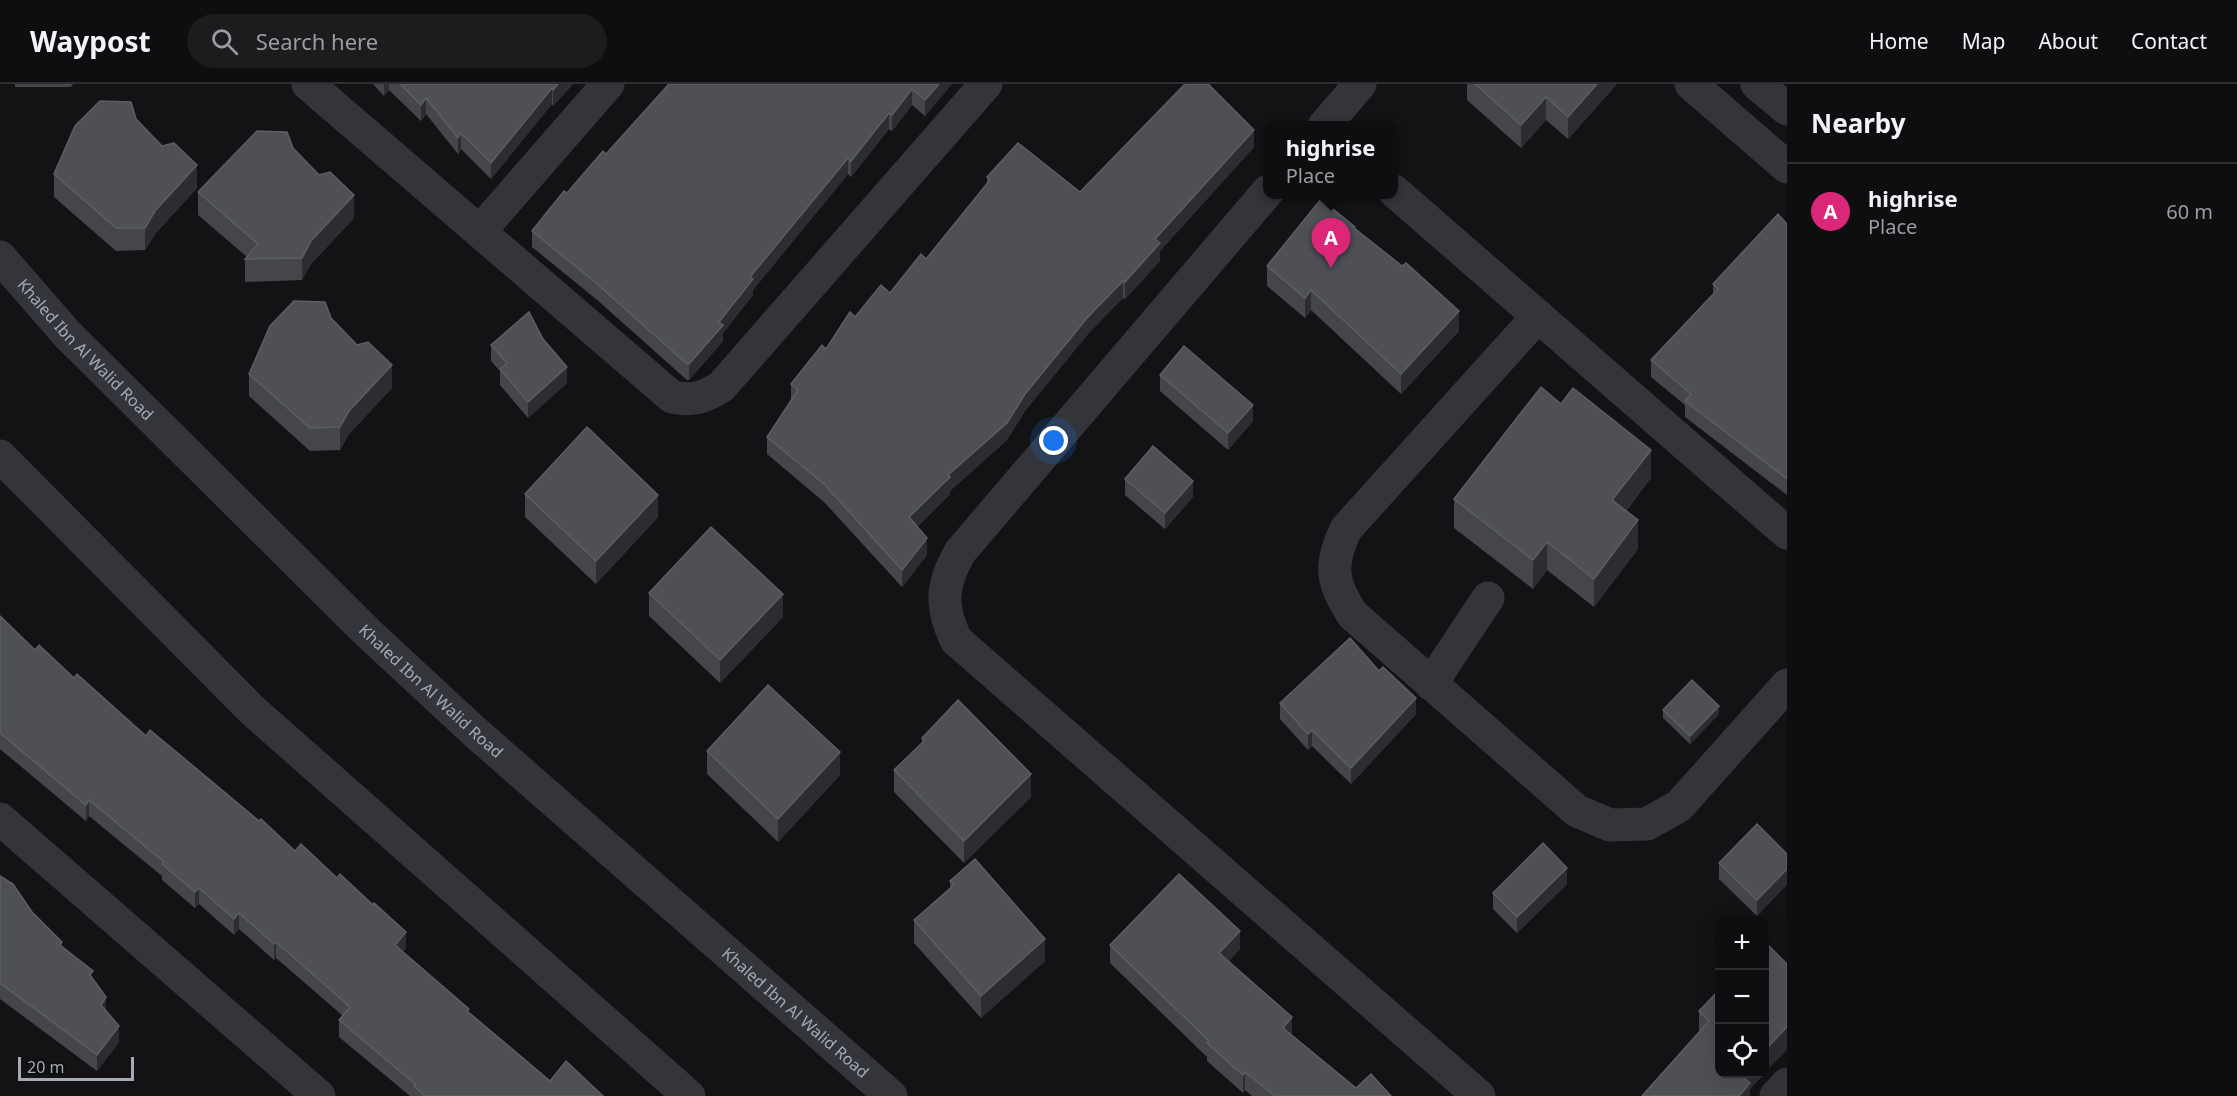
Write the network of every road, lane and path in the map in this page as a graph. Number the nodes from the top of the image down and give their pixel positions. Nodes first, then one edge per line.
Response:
1 (308, 84) edge
2 (608, 84) edge
3 (986, 84) edge
4 (1360, 84) edge
5 (1691, 84) edge
6 (1758, 84) edge
7 (1787, 110) edge
8 (1328, 121) edge
9 (1787, 167) edge
10 (1398, 194) edge
11 (1263, 197) edge
12 (480, 231) junction
13 (0, 257) edge
14 (1538, 316) junction
15 (0, 456) edge
16 (1787, 533) edge
17 (1488, 598) dead end
18 (1431, 684) junction
19 (1787, 685) edge
20 (0, 819) edge
21 (1787, 1084) edge
22 (319, 1096) edge
23 (689, 1096) edge
24 (891, 1096) edge
25 (1479, 1096) edge
26 (1776, 1096) edge

1 - 12 street
2 - 12 street
3 - 12 street
4 - 8 street
5 - 9 street
6 - 7 street
10 - 14 street
11 - 25 street
13 - 24 street, Khaled Ibn Al Walid Road
14 - 16 street
14 - 18 street
15 - 23 street
17 - 18 street
18 - 19 street
20 - 22 street
21 - 26 street

